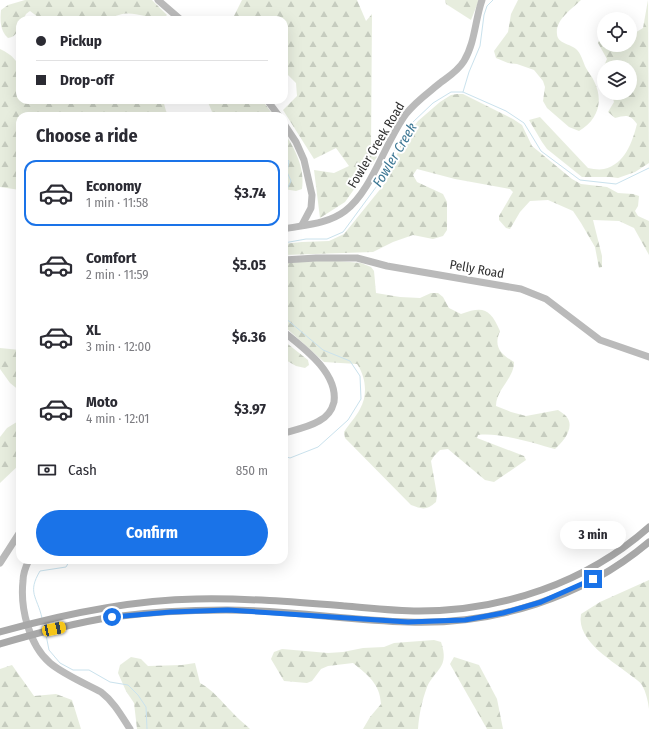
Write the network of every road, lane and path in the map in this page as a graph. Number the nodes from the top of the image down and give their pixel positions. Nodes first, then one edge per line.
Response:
1 (158, 0) edge
2 (482, 0) edge
3 (177, 16) edge
4 (288, 130) edge
5 (302, 225) junction
6 (288, 228) edge
7 (288, 260) edge
8 (288, 336) edge
9 (649, 358) edge
10 (288, 432) edge
11 (649, 527) edge
12 (16, 538) edge
13 (649, 542) edge
14 (0, 563) edge
15 (28, 564) edge
16 (0, 632) edge
17 (1, 644) edge
18 (130, 729) edge

1 - 3 main road
2 - 5 main road, Fowler Creek Road
4 - 5 main road
5 - 6 main road, Fowler Creek Road
7 - 9 main road, Pelly Road
8 - 10 main road
11 - 16 main road
12 - 14 main road
13 - 17 main road
15 - 18 main road

